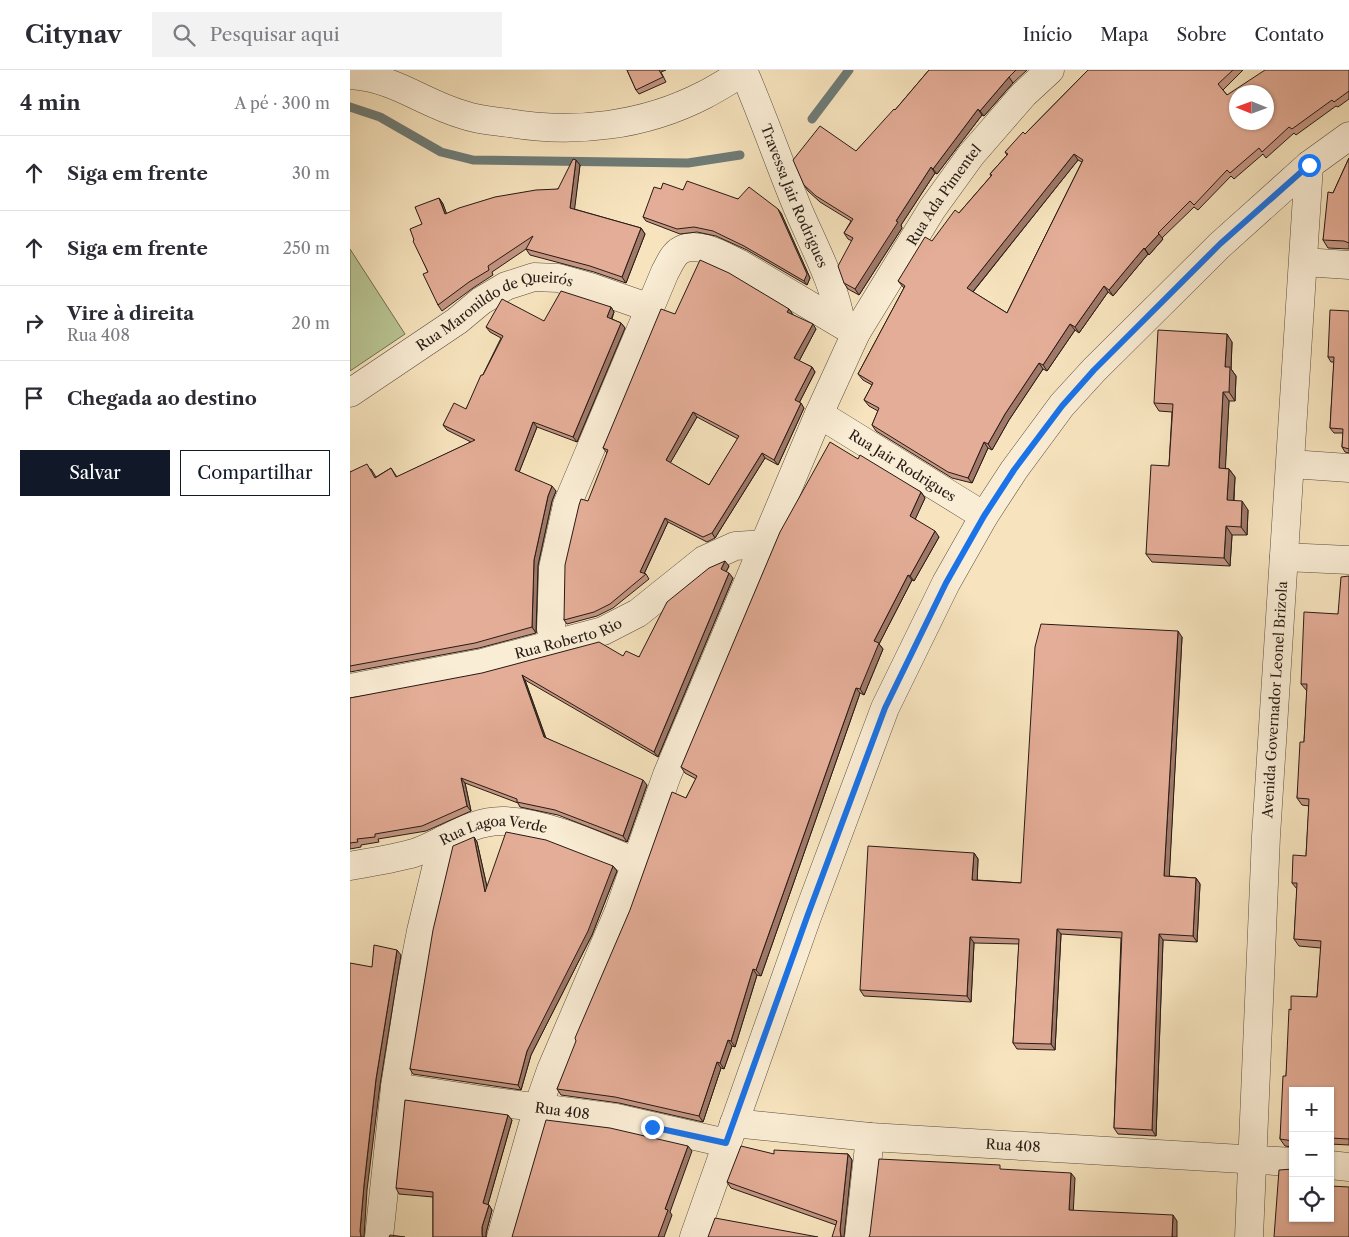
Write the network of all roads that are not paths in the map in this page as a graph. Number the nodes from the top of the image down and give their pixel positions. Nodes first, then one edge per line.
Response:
1 (1050, 70) edge
2 (743, 71) edge
3 (350, 75) edge
4 (1349, 136) edge
5 (1309, 165) junction
6 (1304, 262) junction
7 (1349, 265) edge
8 (650, 308) junction
9 (849, 328) junction
10 (350, 393) edge
11 (819, 414) junction
12 (1290, 464) junction
13 (1349, 468) edge
14 (984, 516) junction
15 (765, 544) junction
16 (1284, 557) junction
17 (1349, 560) edge
18 (555, 644) junction
19 (350, 688) edge
20 (443, 840) junction
21 (635, 862) junction
22 (350, 866) edge
23 (395, 1086) junction
24 (538, 1108) junction
25 (730, 1133) junction
26 (870, 1137) junction
27 (1252, 1159) junction
28 (1289, 1162) edge
29 (1334, 1165) edge
30 (1349, 1167) edge
31 (379, 1237) edge
32 (500, 1237) edge
33 (694, 1237) edge
34 (859, 1237) edge
35 (1249, 1237) edge

1 - 9 street, Rua Ada Pimentel
2 - 3 street
2 - 9 street, Travessa Jair Rodrigues
4 - 5 street
5 - 6 street, Avenida Governador Leonel Brizola
5 - 14 street
6 - 7 street
6 - 12 street, Avenida Governador Leonel Brizola
8 - 9 street
8 - 10 street, Rua Maronildo de Queirós
8 - 18 street
9 - 11 street, Rua Ada Pimentel
11 - 14 street, Rua Jair Rodrigues
11 - 15 street, Rua Ada Pimentel
12 - 13 street
12 - 16 street, Avenida Governador Leonel Brizola
14 - 25 street
15 - 18 street, Rua Roberto Rio
15 - 21 street, Rua Ada Pimentel
16 - 17 street
16 - 27 street, Avenida Governador Leonel Brizola
18 - 19 street, Rua Roberto Rio
20 - 21 street, Rua Lagoa Verde
20 - 22 street, Rua Lagoa Verde
20 - 23 street
21 - 24 street, Rua Ada Pimentel
23 - 24 street, Rua 408
23 - 31 street
24 - 25 street, Rua 408
24 - 32 street, Rua Ada Pimentel
25 - 26 street, Rua 408
25 - 33 street
26 - 27 street, Rua 408
26 - 34 street
27 - 28 street, Rua 408
27 - 35 street, Avenida Governador Leonel Brizola
29 - 30 street

